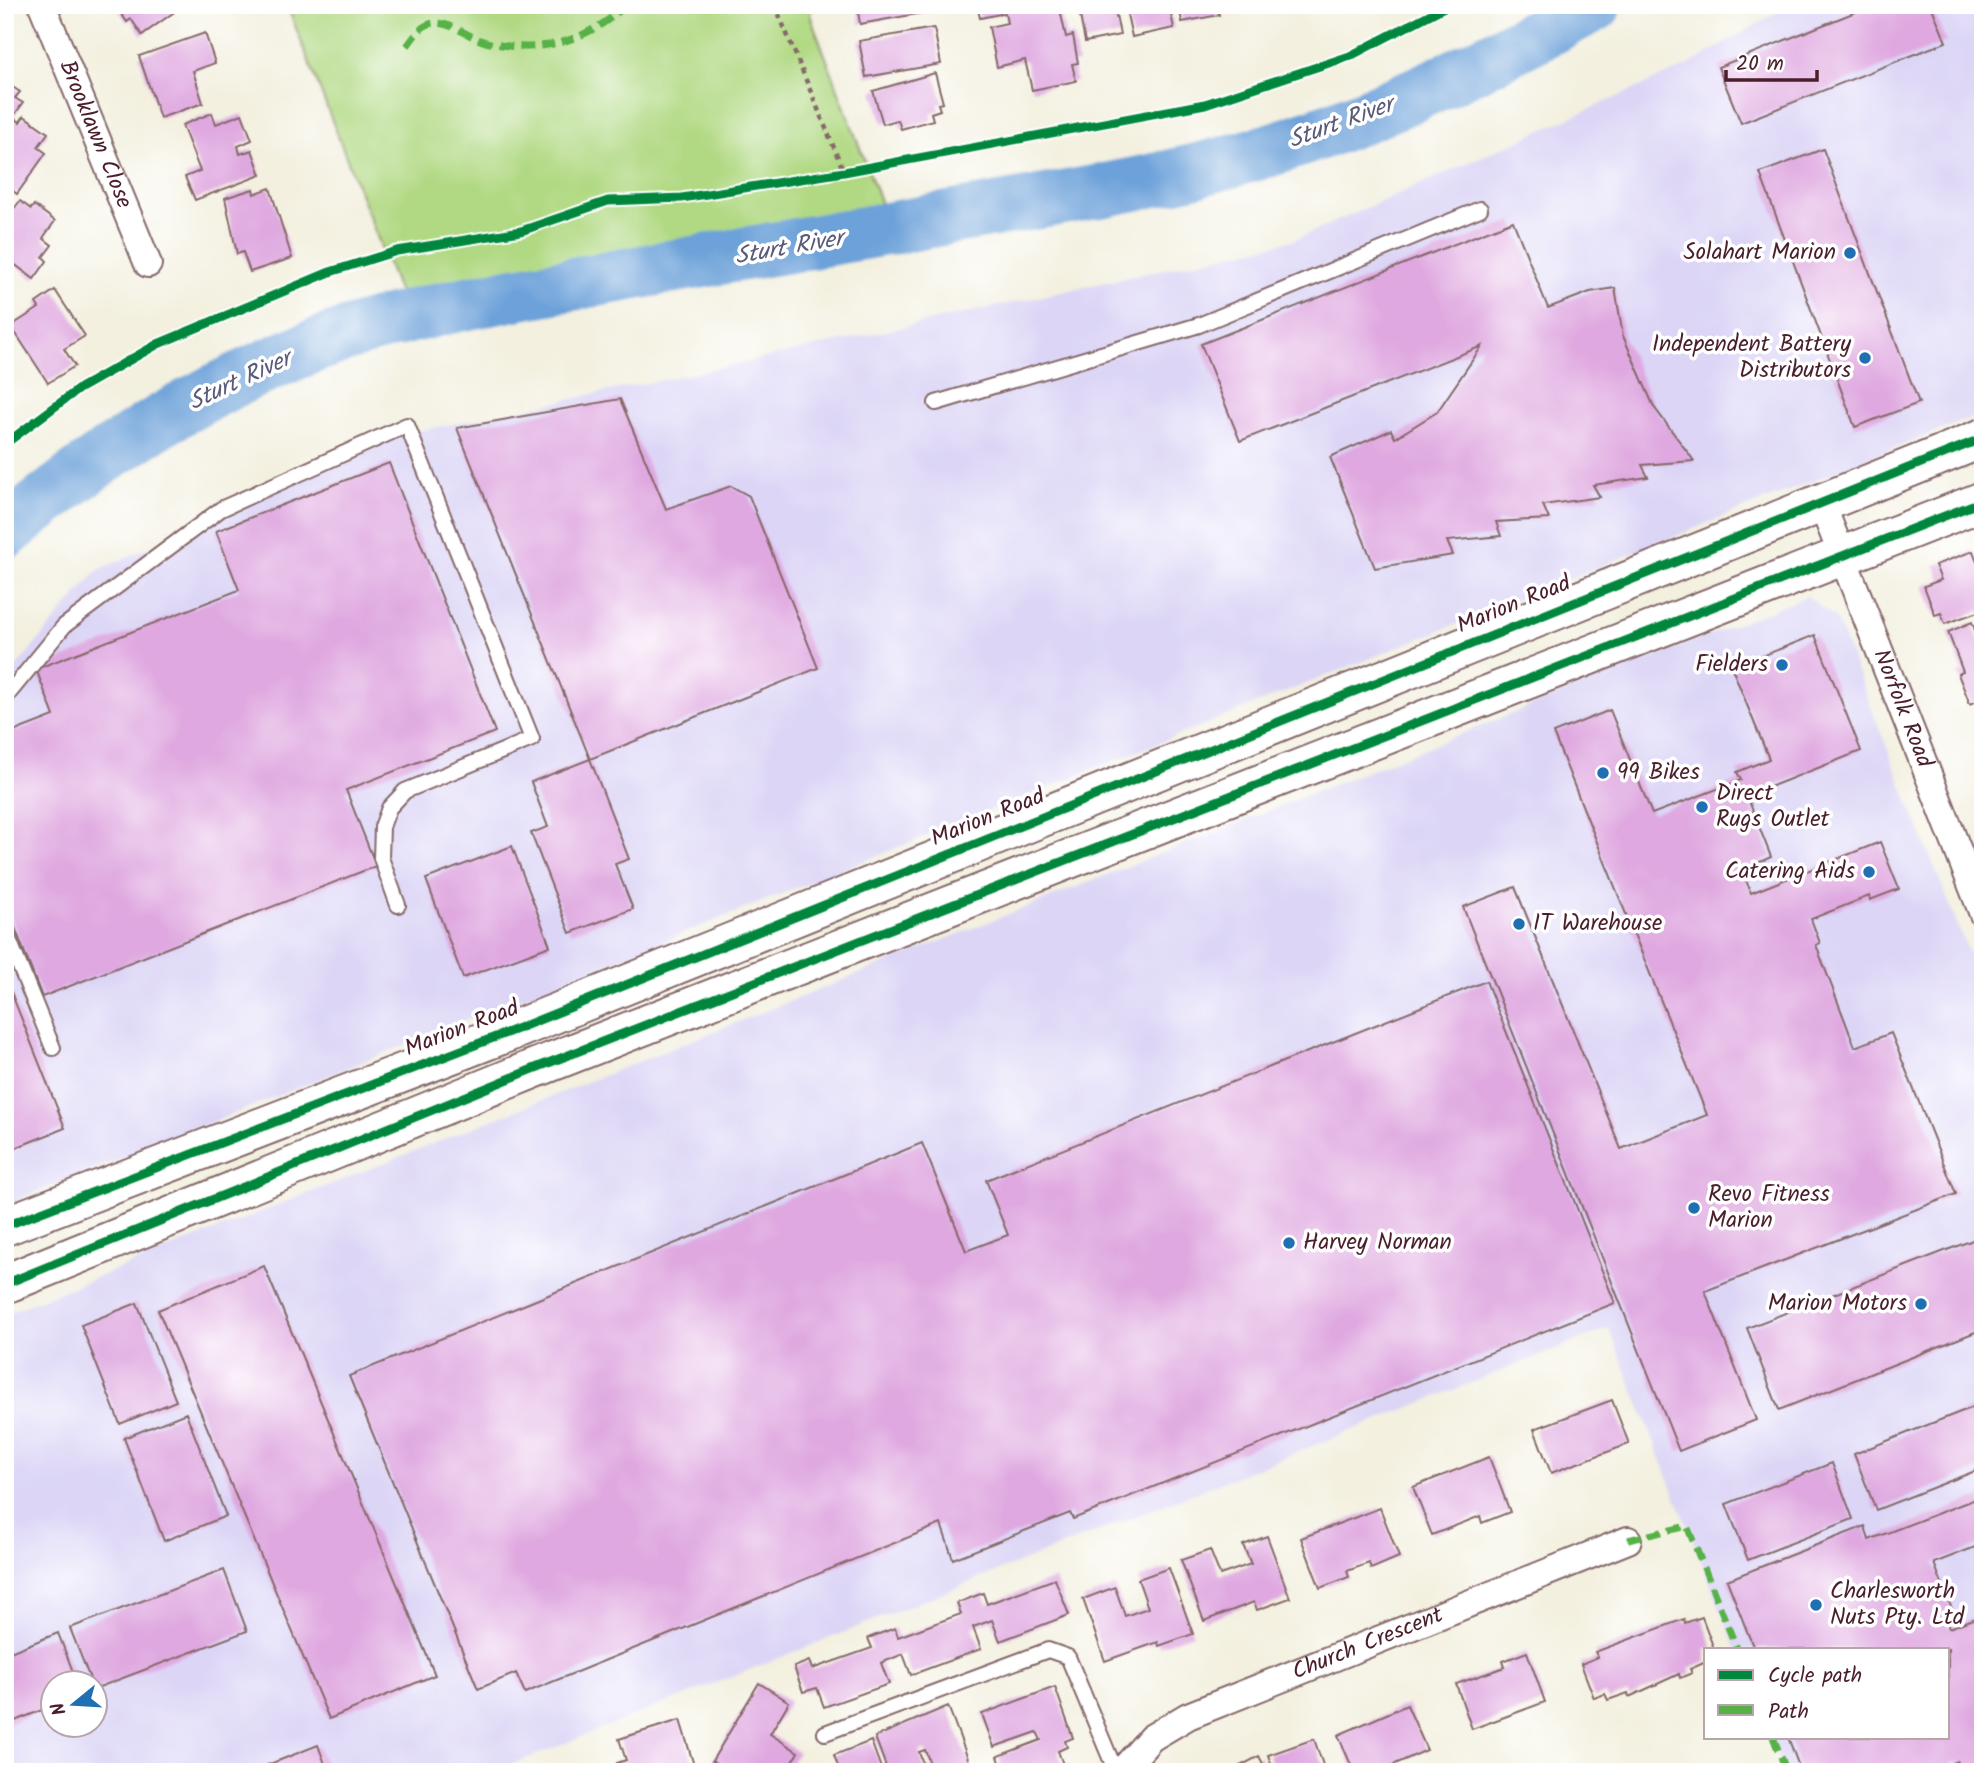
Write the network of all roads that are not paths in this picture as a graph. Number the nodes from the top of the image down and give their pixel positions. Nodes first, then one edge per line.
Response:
1 (42, 5) edge
2 (1480, 209) dead end
3 (148, 264) dead end
4 (936, 403) dead end
5 (1983, 438) edge
6 (1821, 502) junction
7 (1983, 502) edge
8 (1840, 557) junction
9 (5, 698) edge
10 (398, 905) dead end
11 (1983, 914) edge
12 (5, 930) edge
13 (53, 1048) dead end
14 (5, 1226) edge
15 (5, 1284) edge
16 (1628, 1540) dead end
17 (825, 1733) dead end
18 (1116, 1772) edge
19 (1121, 1772) edge

1 - 3 street, Brooklawn Close
2 - 4 lane
5 - 6 main road, Marion Road
6 - 8 street, Norfolk Road
6 - 14 main road, Marion Road
7 - 8 main road
8 - 11 street, Norfolk Road
8 - 15 main road
9 - 10 lane
12 - 13 lane
16 - 19 street, Church Crescent
17 - 18 lane

